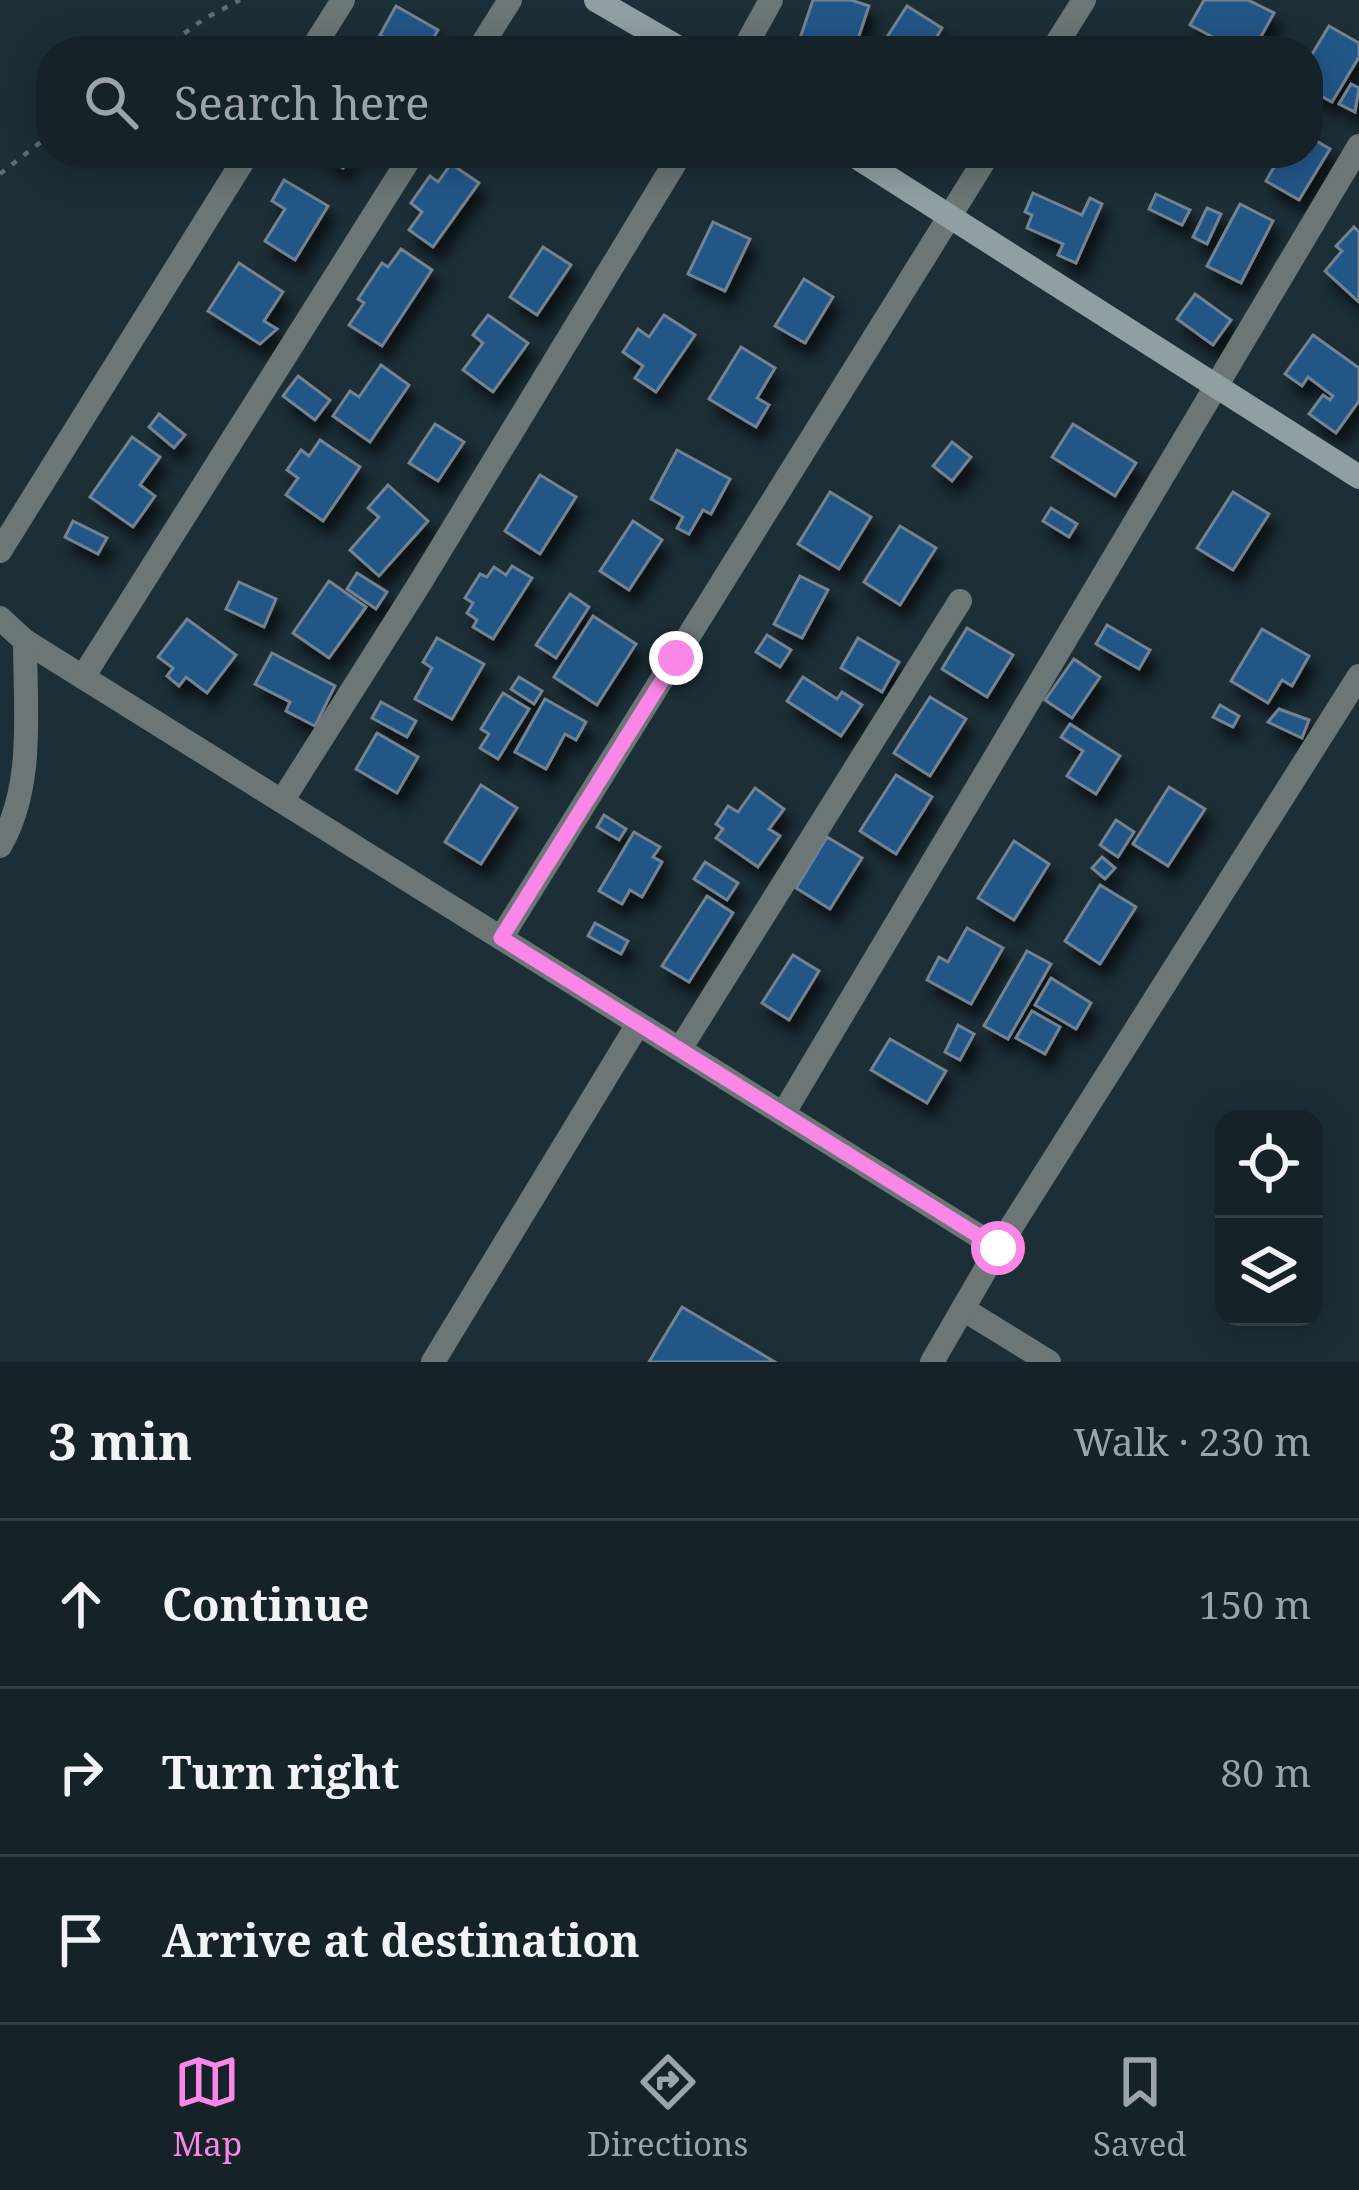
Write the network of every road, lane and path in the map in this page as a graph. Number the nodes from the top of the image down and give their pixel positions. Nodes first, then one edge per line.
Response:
1 (240, 0) edge
2 (343, 0) edge
3 (510, 0) edge
4 (596, 0) edge
5 (771, 0) edge
6 (1084, 0) edge
7 (181, 36) edge
8 (320, 36) edge
9 (487, 36) edge
10 (658, 36) edge
11 (751, 36) edge
12 (1061, 36) edge
13 (36, 146) edge
14 (1359, 146) edge
15 (239, 168) edge
16 (404, 168) edge
17 (672, 168) edge
18 (874, 168) edge
19 (980, 168) edge
20 (0, 174) edge
21 (950, 215) junction
22 (1218, 389) junction
23 (1359, 477) edge
24 (0, 551) edge
25 (960, 601) dead end
26 (0, 618) edge
27 (26, 640) junction
28 (83, 676) junction
29 (1359, 676) edge
30 (282, 801) junction
31 (8, 805) edge
32 (0, 846) edge
33 (501, 938) junction
34 (638, 1024) junction
35 (680, 1049) junction
36 (783, 1114) junction
37 (998, 1248) junction
38 (963, 1310) junction
39 (433, 1362) edge
40 (932, 1362) edge
41 (1049, 1362) edge

1 - 7 path
2 - 8 street
3 - 9 street
4 - 10 street
5 - 11 street
6 - 12 street
13 - 20 path
14 - 22 street
15 - 24 street
16 - 28 street
17 - 30 street
18 - 21 street
19 - 21 street
21 - 22 street
21 - 33 street
22 - 23 street
22 - 36 street
25 - 35 street
26 - 27 street
27 - 28 street
27 - 31 street
28 - 30 street
29 - 37 street
30 - 33 street
31 - 32 street
33 - 34 street
34 - 35 street
34 - 39 street
35 - 36 street
36 - 37 street
37 - 38 street
38 - 40 street
38 - 41 street

